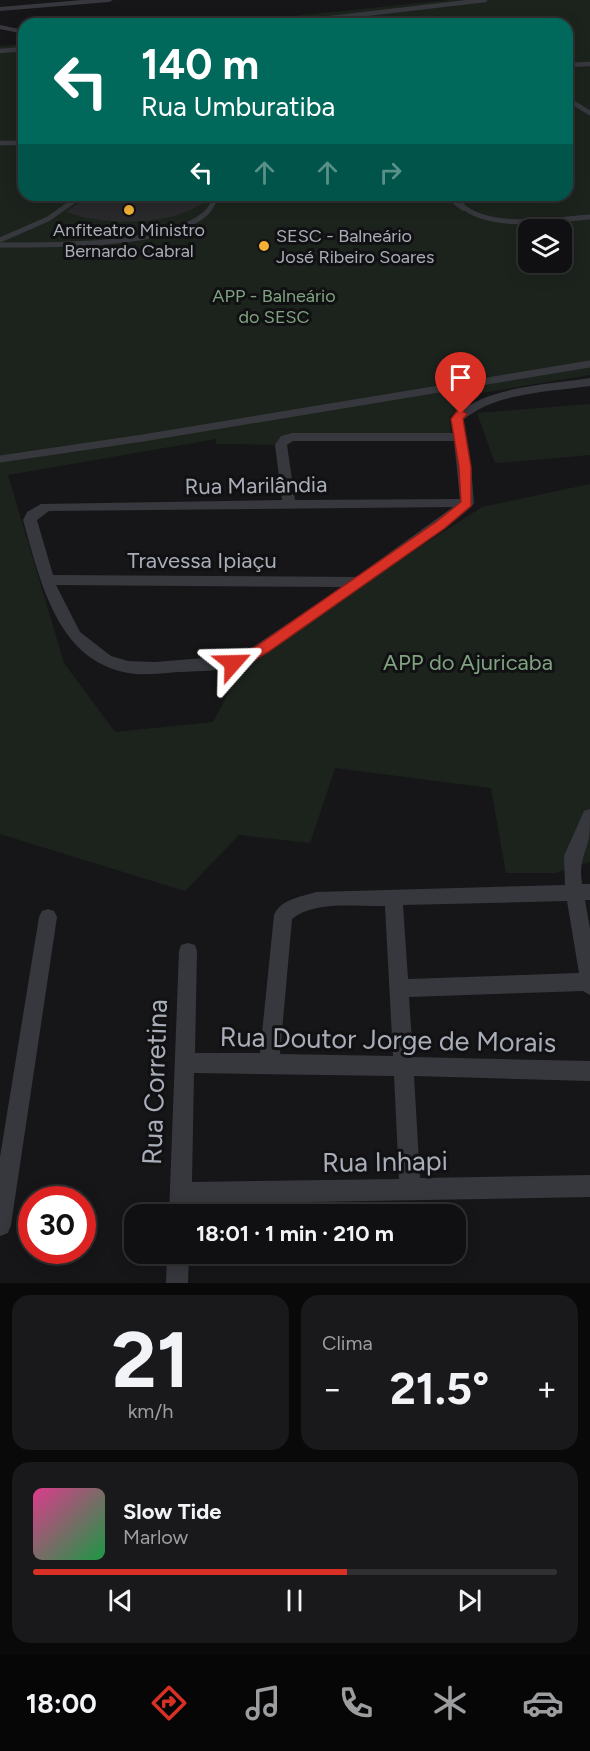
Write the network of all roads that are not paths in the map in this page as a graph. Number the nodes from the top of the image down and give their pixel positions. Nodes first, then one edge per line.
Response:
1 (109, 0) edge
2 (484, 0) edge
3 (73, 2) edge
4 (0, 9) edge
5 (331, 18) edge
6 (0, 27) edge
7 (18, 31) edge
8 (18, 50) edge
9 (0, 51) edge
10 (590, 64) edge
11 (573, 65) edge
12 (573, 103) edge
13 (590, 113) edge
14 (18, 143) edge
15 (0, 144) edge
16 (74, 201) edge
17 (215, 201) edge
18 (455, 201) edge
19 (463, 201) edge
20 (463, 208) junction
21 (590, 217) edge
22 (22, 232) junction
23 (0, 240) edge
24 (0, 245) edge
25 (24, 245) junction
26 (590, 364) edge
27 (590, 382) edge
28 (458, 437) junction
29 (0, 459) edge
30 (467, 503) junction
31 (289, 506) junction
32 (47, 580) junction
33 (357, 582) junction
34 (590, 816) edge
35 (582, 892) edge
36 (394, 899) junction
37 (48, 917) dead end
38 (188, 951) dead end
39 (590, 984) edge
40 (400, 988) junction
41 (268, 1063) junction
42 (185, 1064) junction
43 (403, 1066) junction
44 (590, 1071) edge
45 (590, 1186) edge
46 (410, 1190) junction
47 (181, 1193) junction
48 (180, 1204) edge
49 (0, 1225) edge
50 (178, 1264) edge
51 (177, 1283) edge

1 - 3 street
2 - 5 lane
3 - 4 street
6 - 7 street
8 - 9 lane
10 - 11 lane
12 - 13 lane
14 - 15 lane
16 - 22 lane
17 - 25 lane
18 - 20 lane
19 - 20 lane
20 - 21 lane
22 - 23 lane
22 - 25 lane
24 - 25 lane
26 - 29 lane
27 - 28 street
28 - 30 street
28 - 31 street
30 - 31 street, Rua Marilândia
30 - 33 street
31 - 32 street, Rua Marilândia
32 - 33 street, Travessa Ipiaçu
32 - 33 street
34 - 35 street
35 - 36 street
35 - 39 street
36 - 40 street
36 - 41 street
37 - 49 street
38 - 42 street, Rua Corretina
39 - 40 street
40 - 43 street
41 - 42 street, Rua Doutor Jorge de Morais
41 - 43 street, Rua Doutor Jorge de Morais
42 - 47 street, Rua Corretina
43 - 44 street, Rua Doutor Jorge de Morais
43 - 46 street
45 - 46 street, Rua Inhapi
46 - 47 street, Rua Inhapi
47 - 48 street, Rua Corretina
50 - 51 street

